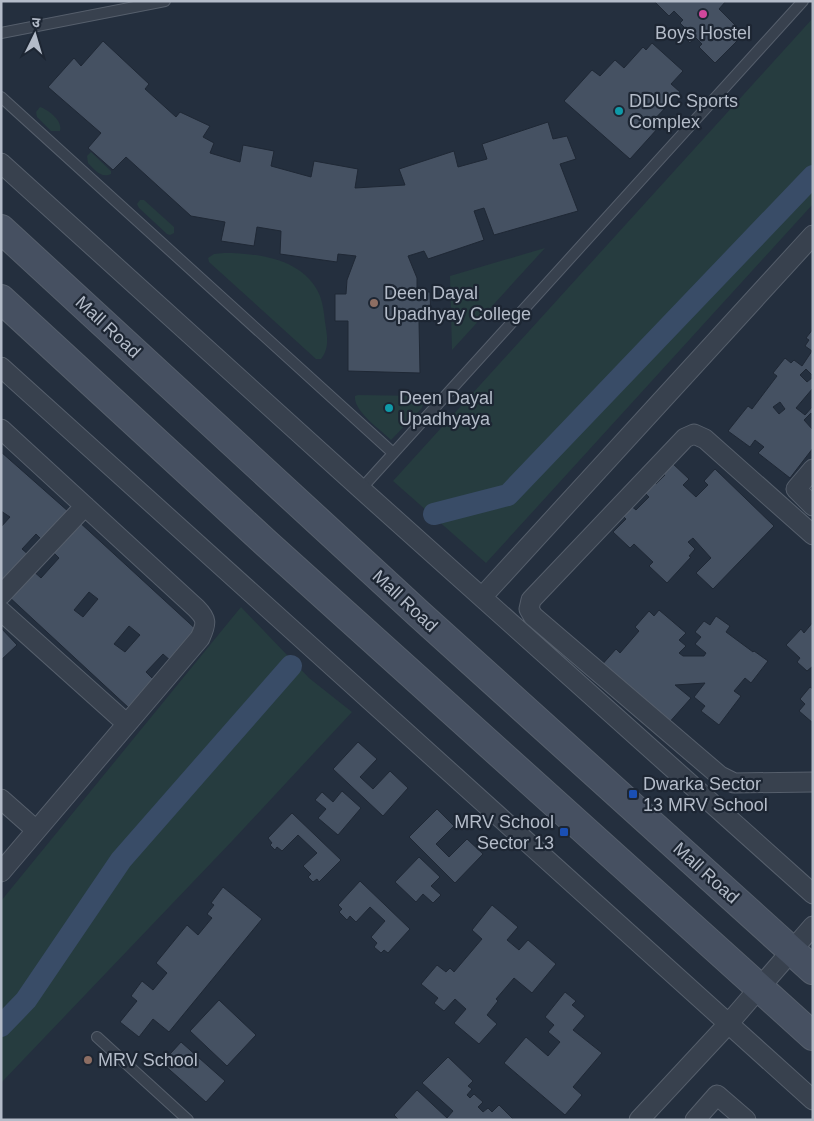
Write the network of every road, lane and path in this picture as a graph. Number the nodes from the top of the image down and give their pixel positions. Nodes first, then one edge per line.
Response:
1 (165, 1) edge
2 (802, 1) edge
3 (1, 32) edge
4 (1, 97) edge
5 (1, 163) edge
6 (1, 229) edge
7 (813, 235) edge
8 (1, 299) edge
9 (1, 367) edge
10 (1, 429) edge
11 (393, 453) junction
12 (813, 469) edge
13 (361, 489) junction
14 (85, 506) junction
15 (813, 506) edge
16 (813, 535) edge
17 (1, 595) edge
18 (482, 597) junction
19 (1, 611) edge
20 (127, 724) junction
21 (813, 782) edge
22 (1, 799) edge
23 (36, 830) junction
24 (1, 872) edge
25 (813, 894) edge
26 (813, 926) edge
27 (791, 950) junction
28 (813, 970) edge
29 (759, 988) junction
30 (729, 1023) junction
31 (813, 1036) edge
32 (97, 1037) dead end
33 (813, 1100) edge
34 (188, 1120) edge
35 (640, 1120) edge
36 (694, 1120) edge
37 (746, 1120) edge

1 - 3 lane
2 - 11 lane
4 - 11 lane
5 - 13 street
6 - 27 main road, Mall Road
7 - 18 street
8 - 29 main road
9 - 30 street
10 - 14 street
11 - 13 lane
12 - 15 street
13 - 18 street
14 - 17 street
14 - 20 street
16 - 21 street
18 - 25 street
19 - 20 street
20 - 23 street
22 - 23 street
23 - 24 street
26 - 27 street
27 - 28 main road, Mall Road
27 - 29 street
29 - 30 street
29 - 31 main road
30 - 33 street
30 - 35 street
32 - 34 lane
36 - 37 street

